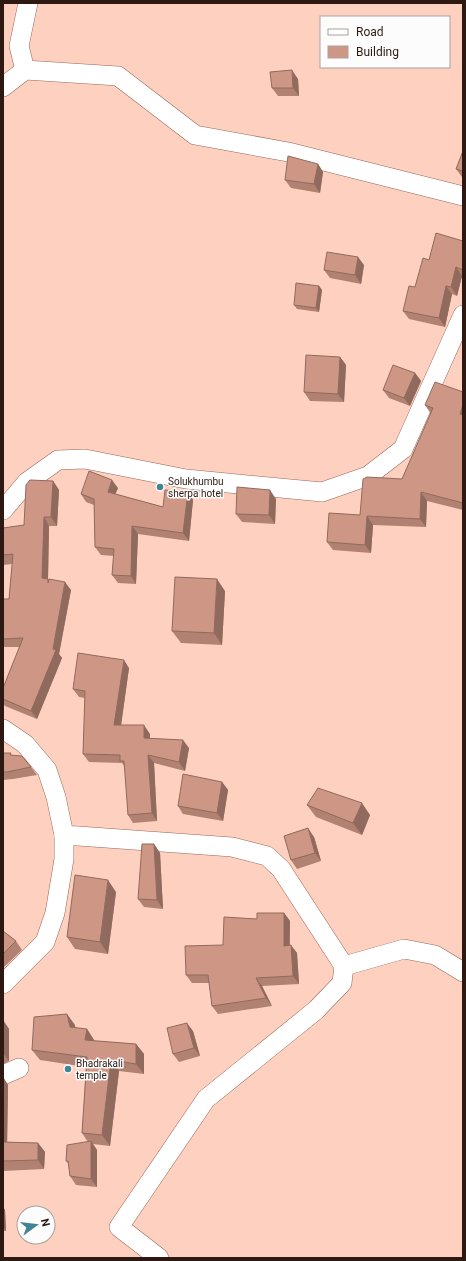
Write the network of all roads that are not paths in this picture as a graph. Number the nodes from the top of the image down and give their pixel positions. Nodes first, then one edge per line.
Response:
1 (28, 3) edge
2 (25, 70) junction
3 (3, 87) edge
4 (463, 196) edge
5 (463, 315) edge
6 (3, 510) edge
7 (3, 729) edge
8 (64, 835) junction
9 (344, 966) junction
10 (463, 972) edge
11 (3, 984) edge
12 (159, 1258) edge

1 - 2 street
2 - 3 street
2 - 4 street
5 - 6 street
7 - 8 street
8 - 9 street
8 - 11 street
9 - 10 street
9 - 12 street

